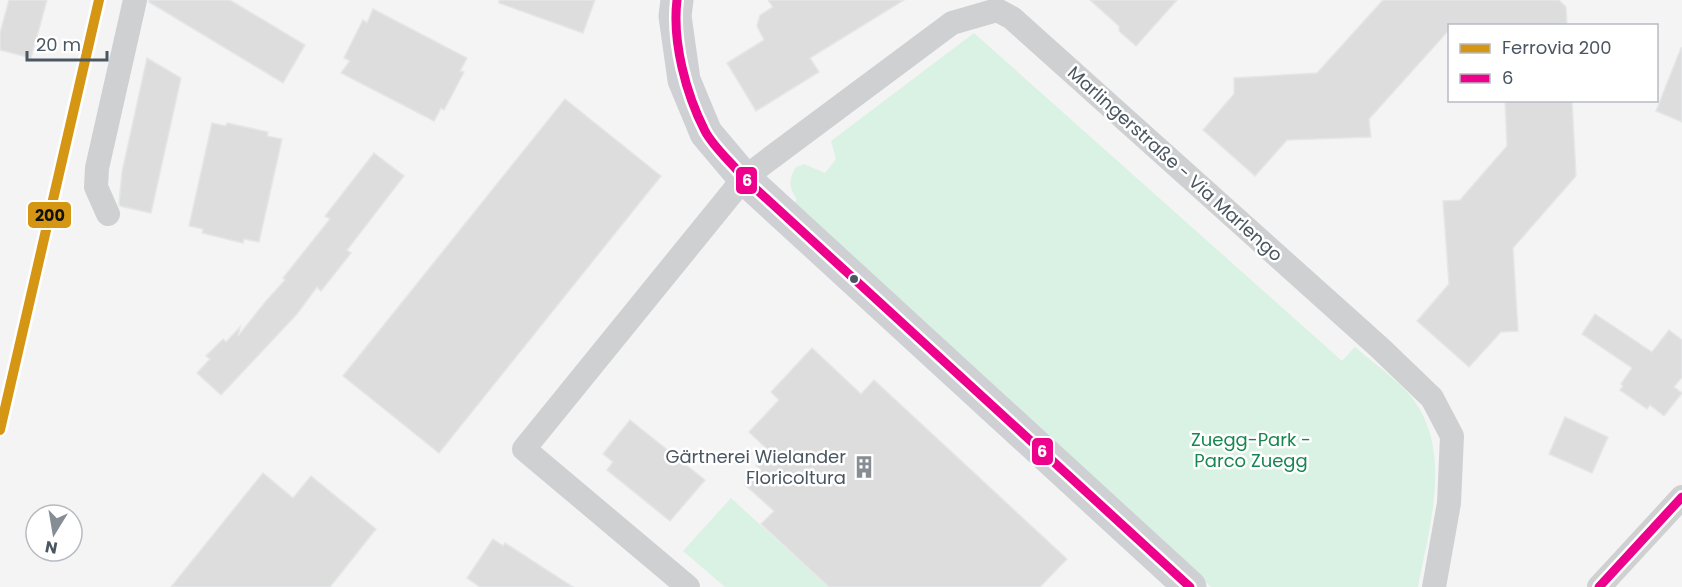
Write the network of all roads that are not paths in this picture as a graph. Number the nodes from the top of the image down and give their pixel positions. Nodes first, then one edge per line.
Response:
1 (135, 0) edge
2 (677, 0) edge
3 (744, 178) junction
4 (108, 214) dead end
5 (1682, 497) edge
6 (688, 587) edge
7 (1190, 587) edge
8 (1434, 587) edge
9 (1599, 587) edge

1 - 4 street
2 - 3 street
3 - 6 street, Marlingerstraße - Via Marlengo
3 - 7 street
3 - 8 street, Marlingerstraße - Via Marlengo
5 - 9 street

